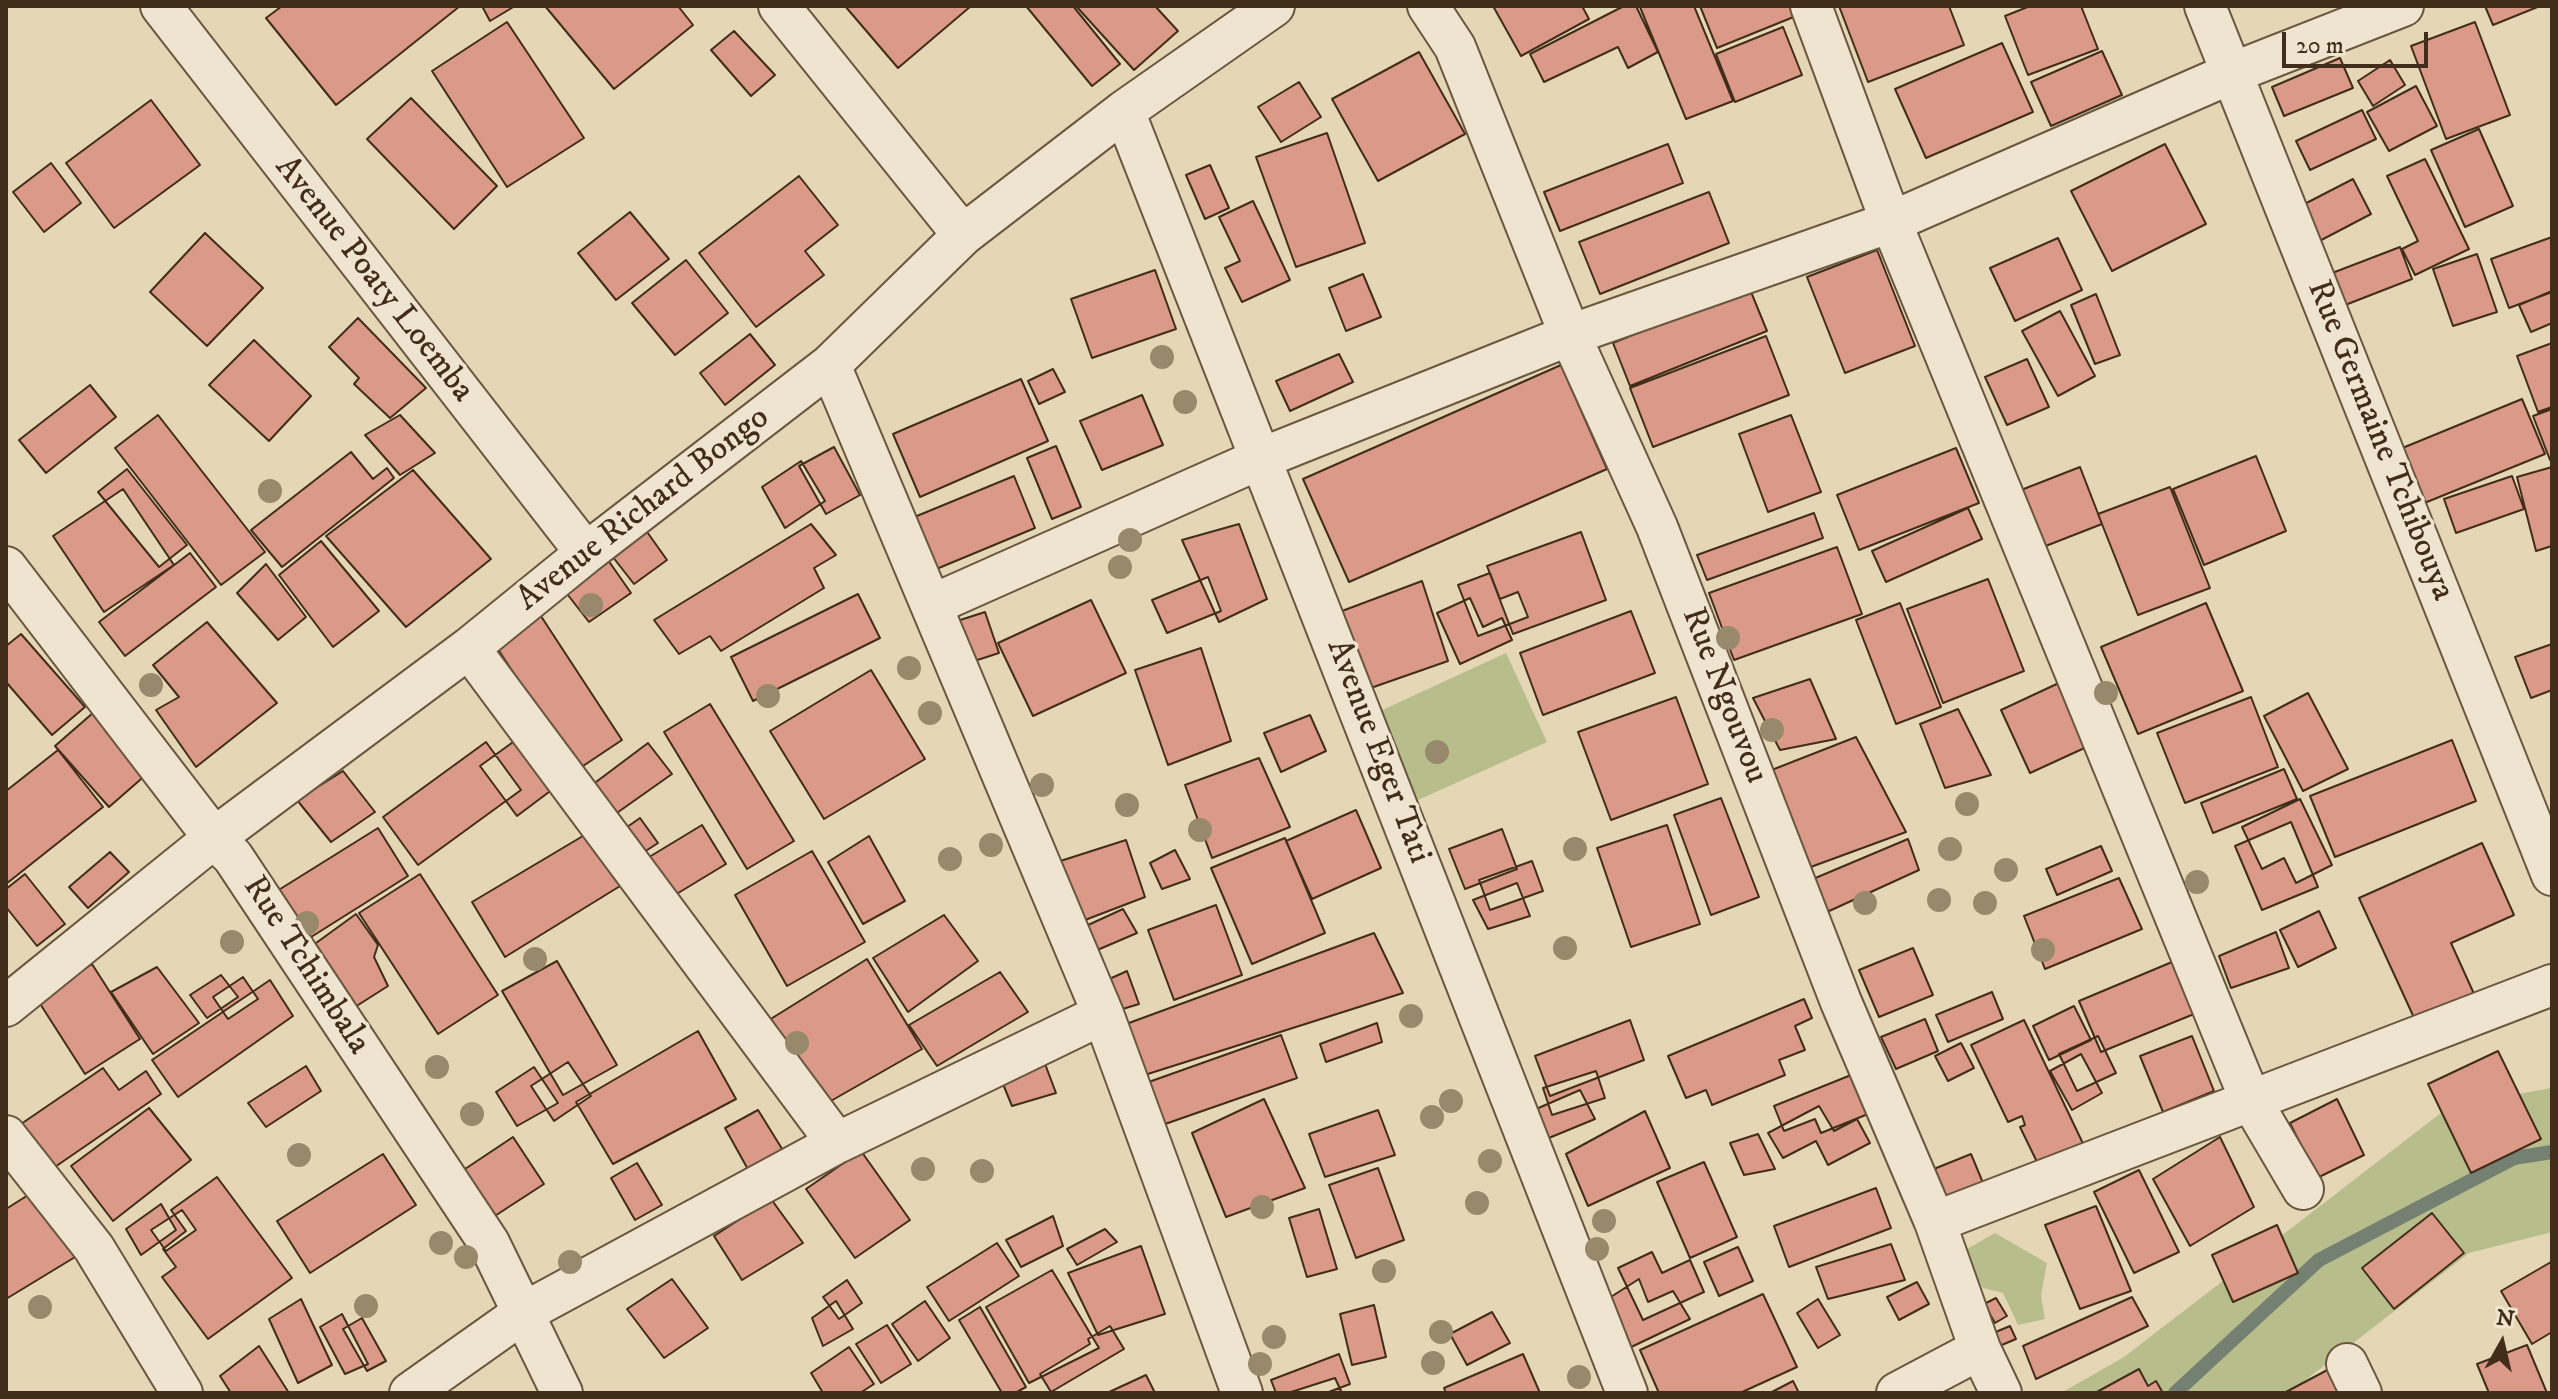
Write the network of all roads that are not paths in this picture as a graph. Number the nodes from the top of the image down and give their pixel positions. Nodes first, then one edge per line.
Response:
1 (161, 6) edge
2 (779, 6) edge
3 (1274, 6) edge
4 (1428, 6) edge
5 (1811, 6) edge
6 (2205, 6) edge
7 (2403, 6) edge
8 (2232, 73) junction
9 (1124, 111) junction
10 (1891, 222) junction
11 (963, 235) junction
12 (1570, 335) junction
13 (830, 365) junction
14 (1262, 458) junction
15 (586, 553) junction
16 (6, 567) edge
17 (932, 605) junction
18 (469, 648) junction
19 (214, 838) junction
20 (2552, 875) edge
21 (2552, 985) edge
22 (6, 1006) edge
23 (1103, 1014) junction
24 (2250, 1099) junction
25 (6, 1136) edge
26 (837, 1143) junction
27 (2303, 1189) dead end
28 (1935, 1222) junction
29 (523, 1313) junction
30 (1980, 1349) junction
31 (182, 1393) edge
32 (410, 1393) edge
33 (562, 1393) edge
34 (1242, 1393) edge
35 (1627, 1393) edge
36 (1897, 1393) edge
37 (2001, 1393) edge

1 - 15 street, Avenue Poaty Loemba
2 - 11 street
3 - 9 street, Avenue Richard Bongo
4 - 12 street, Rue Ngouvou
5 - 10 street
6 - 8 street, Rue Germaine Tchibouya
7 - 8 street
8 - 10 street
8 - 20 street, Rue Germaine Tchibouya
9 - 11 street, Avenue Richard Bongo
9 - 14 street, Avenue Eger Tati
10 - 12 street
10 - 24 street
11 - 13 street, Avenue Richard Bongo
12 - 14 street
12 - 28 street, Rue Ngouvou
13 - 15 street, Avenue Richard Bongo
13 - 17 street
14 - 17 street
14 - 35 street, Avenue Eger Tati
15 - 18 street, Avenue Richard Bongo
16 - 19 street, Rue Tchimbala
17 - 23 street
18 - 19 street, Avenue Richard Bongo
18 - 26 street
19 - 22 street, Avenue Richard Bongo
19 - 29 street, Rue Tchimbala
21 - 24 street
23 - 26 street
23 - 34 street
24 - 27 street
24 - 28 street
25 - 31 street
26 - 29 street
28 - 30 street, Rue Ngouvou
29 - 32 street
29 - 33 street, Rue Tchimbala
30 - 36 street
30 - 37 street, Rue Ngouvou

